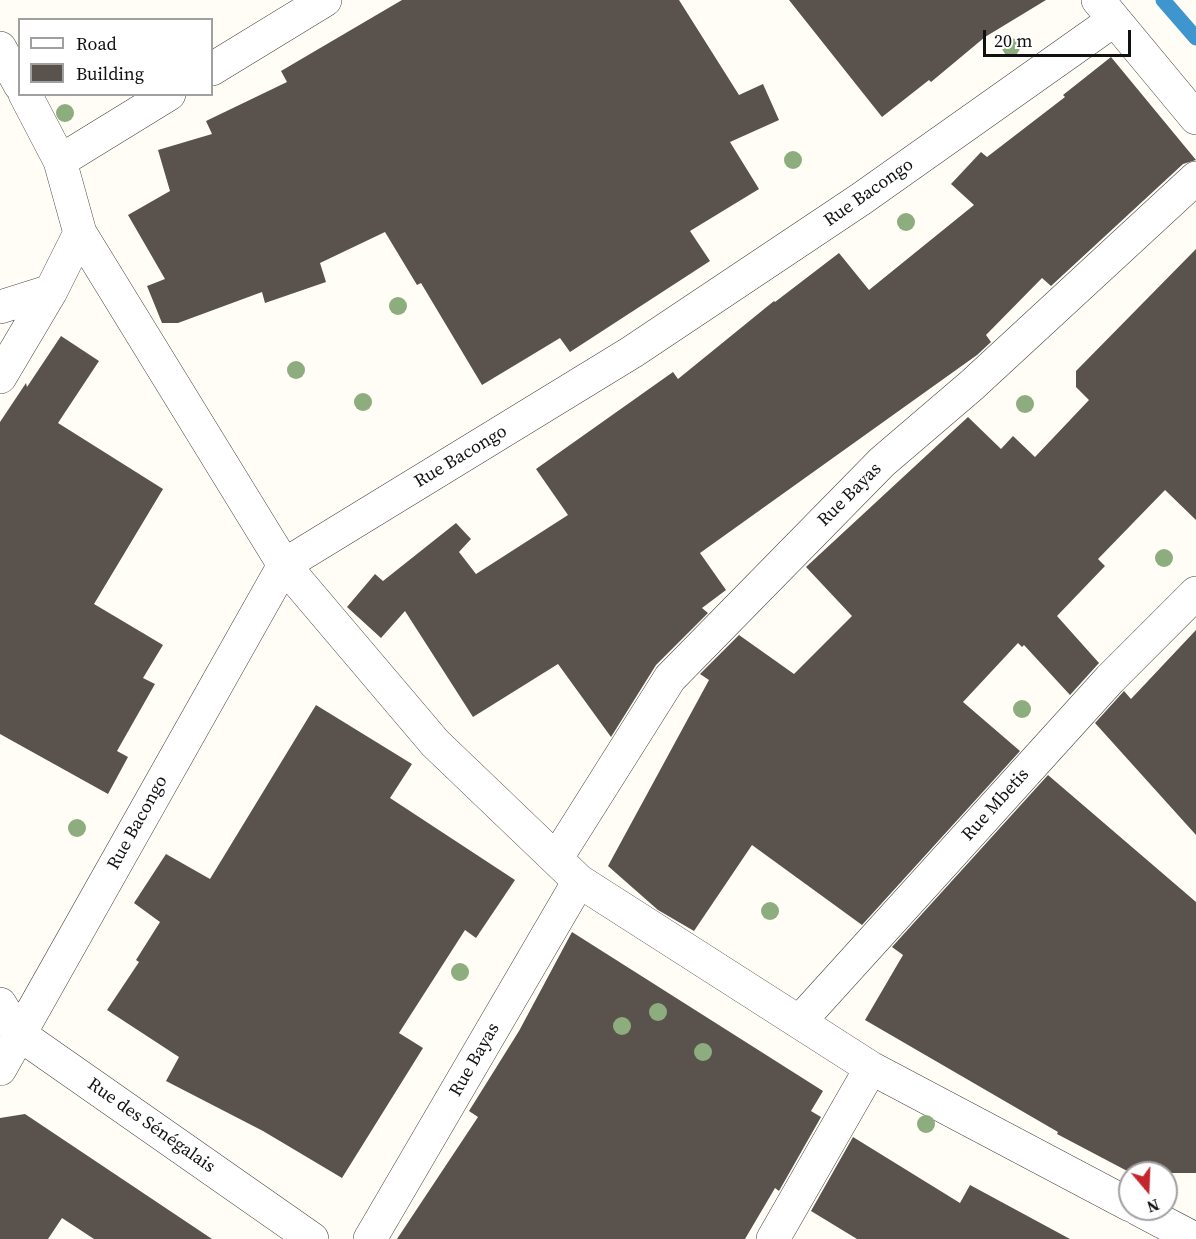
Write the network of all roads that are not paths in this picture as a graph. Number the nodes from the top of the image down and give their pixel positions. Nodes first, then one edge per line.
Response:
1 (325, 0) edge
2 (1106, 10) edge
3 (0, 48) edge
4 (213, 68) edge
5 (18, 81) edge
6 (26, 96) edge
7 (166, 96) edge
8 (1196, 118) edge
9 (60, 161) junction
10 (1196, 178) edge
11 (80, 233) junction
12 (51, 291) junction
13 (0, 306) edge
14 (0, 377) edge
15 (284, 565) junction
16 (1196, 593) edge
17 (556, 859) junction
18 (579, 881) junction
19 (0, 1004) edge
20 (800, 1021) junction
21 (19, 1034) junction
22 (871, 1068) junction
23 (0, 1069) edge
24 (1118, 1198) edge
25 (1161, 1221) edge
26 (312, 1239) edge
27 (370, 1239) edge
28 (773, 1239) edge
29 (1195, 1239) edge

1 - 4 street
2 - 8 street
2 - 15 street, Rue Bacongo
3 - 5 street
6 - 9 street
7 - 9 street
9 - 11 street
10 - 17 street, Rue Bayas
11 - 12 street
11 - 15 street
12 - 13 street
12 - 14 street
15 - 17 street
15 - 21 street, Rue Bacongo
16 - 20 street, Rue Mbetis
17 - 18 street
18 - 20 street
18 - 27 street, Rue Bayas
19 - 21 street, Rue des Sénégalais
20 - 22 street
21 - 23 street, Rue Bacongo
21 - 26 street, Rue des Sénégalais
22 - 24 street
22 - 28 street
25 - 29 street

